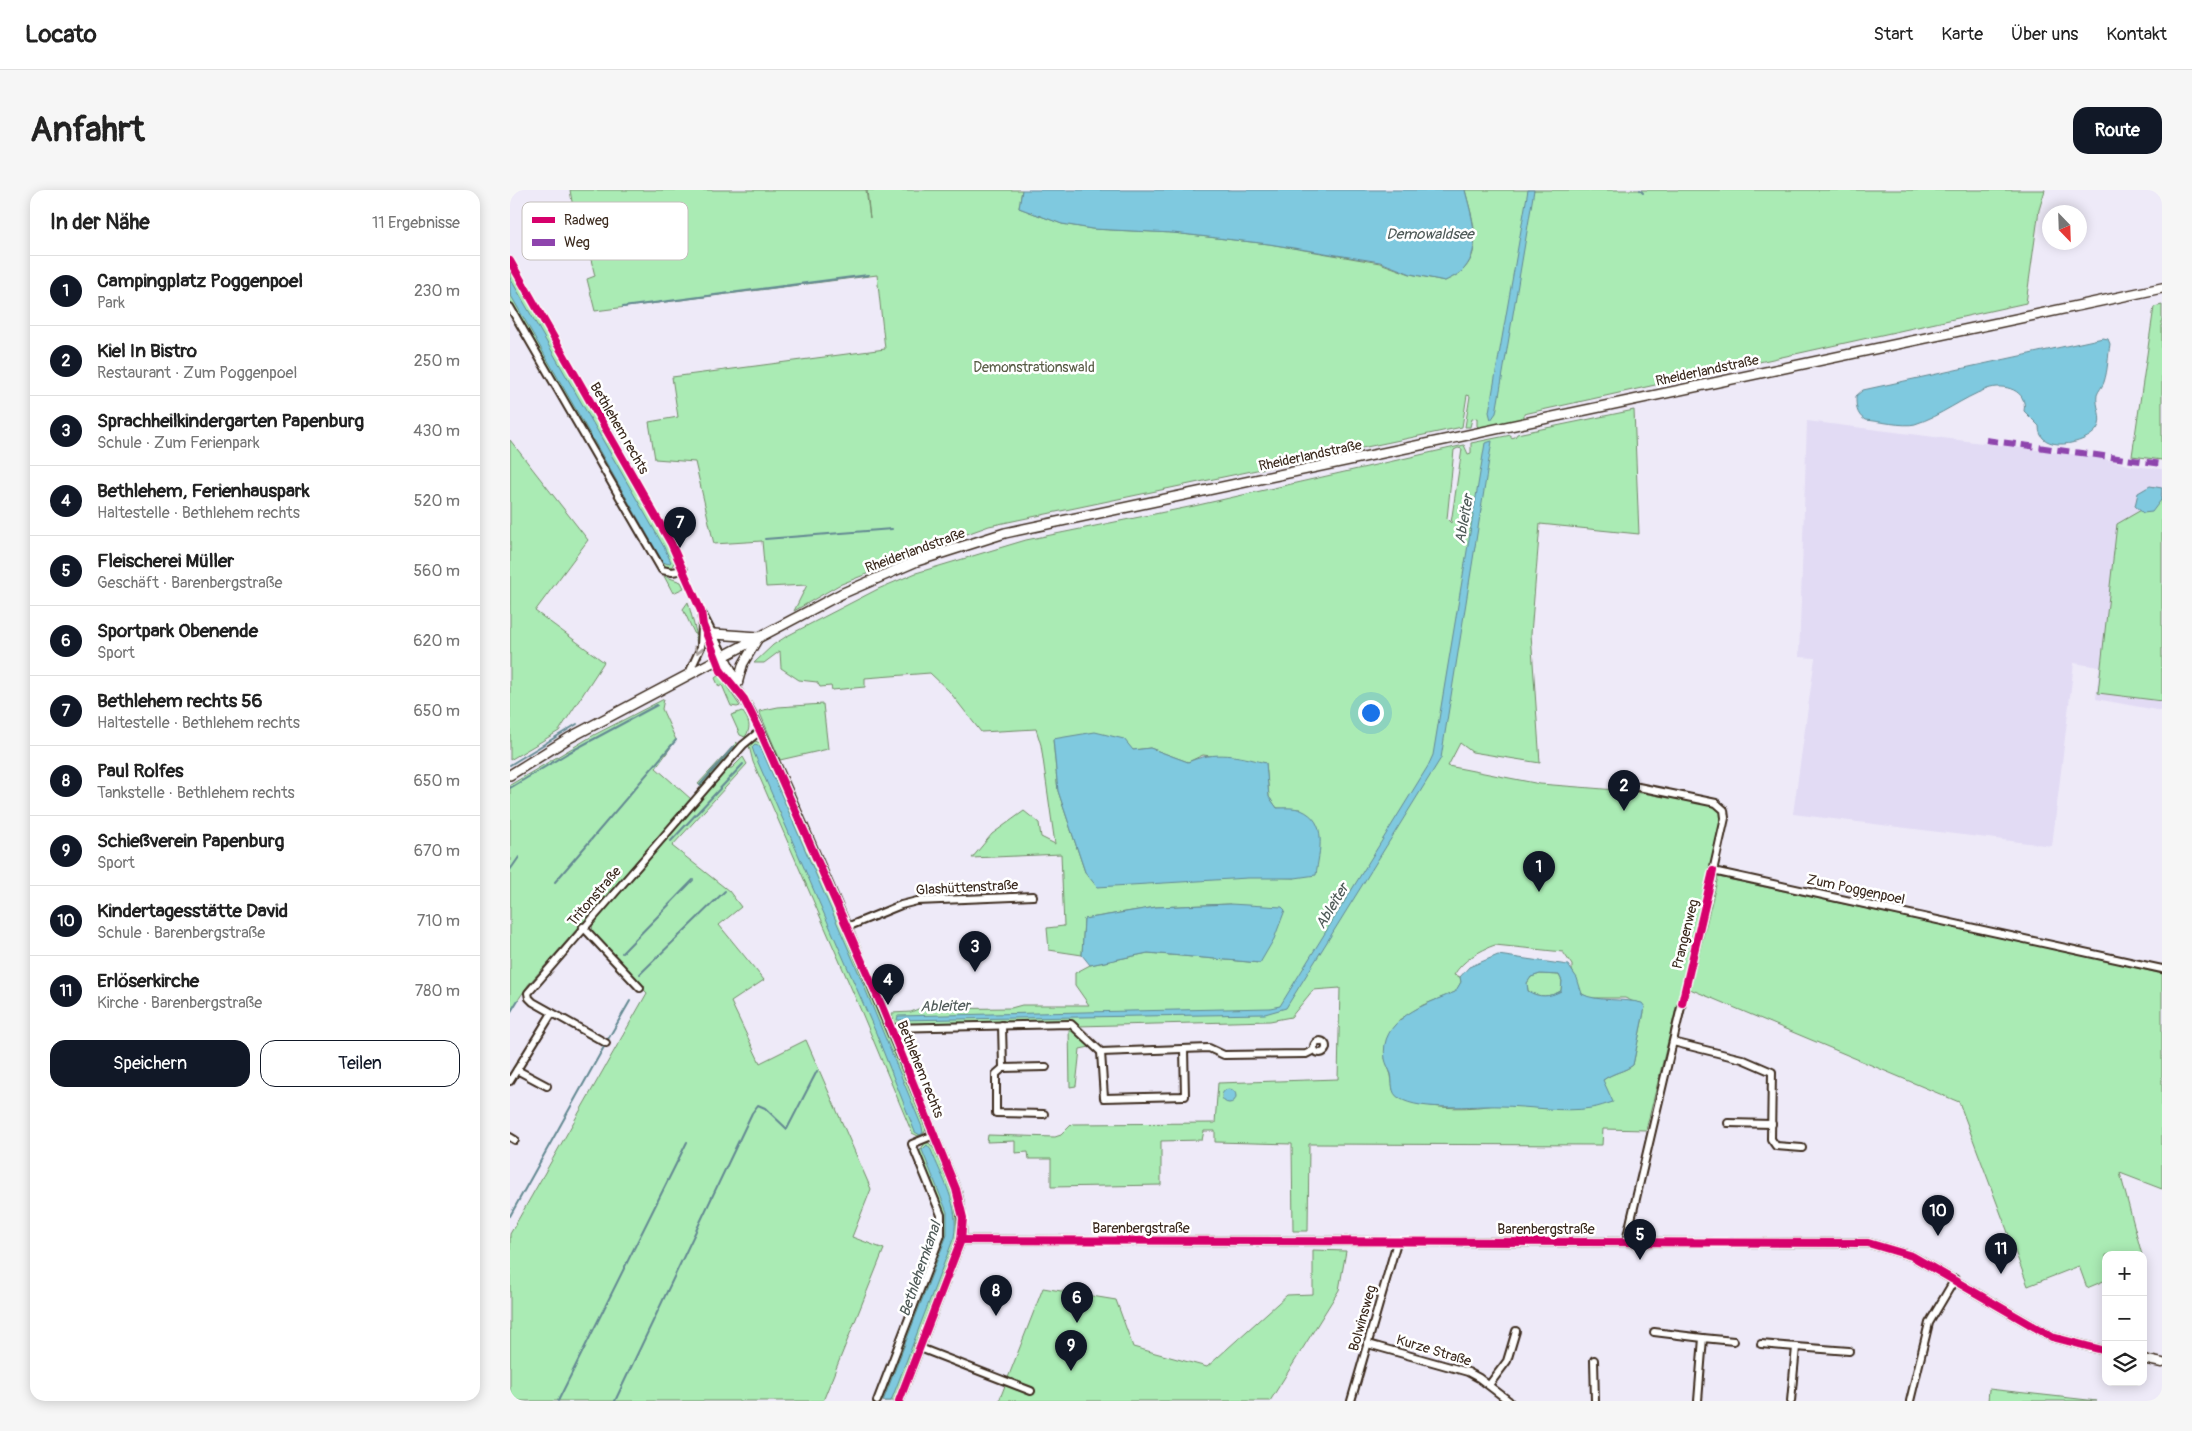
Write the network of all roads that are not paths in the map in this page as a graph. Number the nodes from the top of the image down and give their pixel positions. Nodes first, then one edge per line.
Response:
1 (510, 261) edge
2 (2162, 288) edge
3 (510, 307) edge
4 (684, 570) junction
5 (701, 611) junction
6 (703, 625) junction
7 (714, 634) junction
8 (760, 637) junction
9 (720, 658) junction
10 (689, 673) junction
11 (738, 682) junction
12 (744, 699) junction
13 (760, 731) junction
14 (510, 775) edge
15 (1618, 783) dead end
16 (1033, 896) dead end
17 (583, 927) junction
18 (847, 927) junction
19 (2162, 969) edge
20 (640, 988) dead end
21 (1682, 1003) dead end
22 (552, 1014) junction
23 (1002, 1025) junction
24 (890, 1028) junction
25 (1673, 1042) junction
26 (606, 1044) dead end
27 (1184, 1049) junction
28 (1314, 1050) dead end
29 (1101, 1052) junction
30 (1046, 1067) dead end
31 (1002, 1068) junction
32 (517, 1070) junction
33 (510, 1081) edge
34 (548, 1086) dead end
35 (1044, 1114) dead end
36 (1728, 1123) dead end
37 (1772, 1124) junction
38 (934, 1135) junction
39 (1802, 1148) dead end
40 (961, 1240) junction
41 (1626, 1241) junction
42 (1397, 1242) junction
43 (1955, 1279) junction
44 (1516, 1331) dead end
45 (1654, 1332) dead end
46 (1703, 1338) junction
47 (1734, 1341) dead end
48 (1368, 1344) junction
49 (1761, 1344) dead end
50 (1796, 1347) junction
51 (920, 1348) junction
52 (2102, 1350) edge
53 (1849, 1351) dead end
54 (1594, 1360) dead end
55 (2147, 1360) edge
56 (2162, 1363) edge
57 (1489, 1385) junction
58 (1031, 1392) dead end
59 (877, 1401) edge
60 (899, 1401) edge
61 (1352, 1401) edge
62 (1509, 1401) edge
63 (1595, 1401) edge
64 (1698, 1401) edge
65 (1791, 1401) edge
66 (1910, 1401) edge

1 - 4 street, Bethlehem rechts
2 - 8 main road, Rheiderlandstraße
3 - 4 street
4 - 5 street, Bethlehem rechts
5 - 6 street, Bethlehem rechts
5 - 7 street, Bethlehem rechts
6 - 9 street, Bethlehem rechts
6 -> 10 street, Bethlehem rechts
7 - 8 main road
7 - 9 street, Bethlehem rechts
8 - 9 main road, Rheiderlandstraße
8 - 11 street
9 - 10 main road, Rheiderlandstraße
9 - 11 street, Bethlehem rechts
9 - 12 street, Bethlehem rechts
10 - 14 main road, Rheiderlandstraße
11 - 12 street, Bethlehem rechts
12 - 13 street, Bethlehem rechts
13 - 17 street, Tritonstraße
13 - 18 street, Bethlehem rechts
15 - 19 street, Zum Poggenpoel
16 - 18 street, Glashüttenstraße
17 - 20 street
17 - 22 street, Tritonstraße
18 - 24 street, Bethlehem rechts
21 - 25 street
22 - 26 street, Tritonstraße
22 - 32 street
23 - 24 street
23 - 29 street
23 - 31 street
24 - 38 street, Bethlehem rechts
25 - 37 street
25 - 41 street
27 - 28 street
27 - 29 street
27 - 29 street
30 - 31 street
31 - 35 street
32 - 33 street
32 - 34 street
36 - 37 street
37 - 39 street
38 - 40 street, Bethlehem rechts
38 - 59 street
40 - 42 street, Barenbergstraße
40 - 51 street, Bethlehem rechts
41 - 42 street, Barenbergstraße
41 - 43 street, Barenbergstraße
42 - 48 street, Bolwinsweg
43 - 52 street, Barenbergstraße
43 - 66 street
44 - 57 street
45 - 46 street
46 - 47 street
46 - 64 street
48 - 57 street, Kurze Straße
48 - 61 street, Bolwinsweg
49 - 50 street
50 - 53 street
50 - 65 street
51 - 58 street
51 - 60 street, Bethlehem rechts
54 - 63 street
55 - 56 street
57 - 62 street, Kurze Straße

